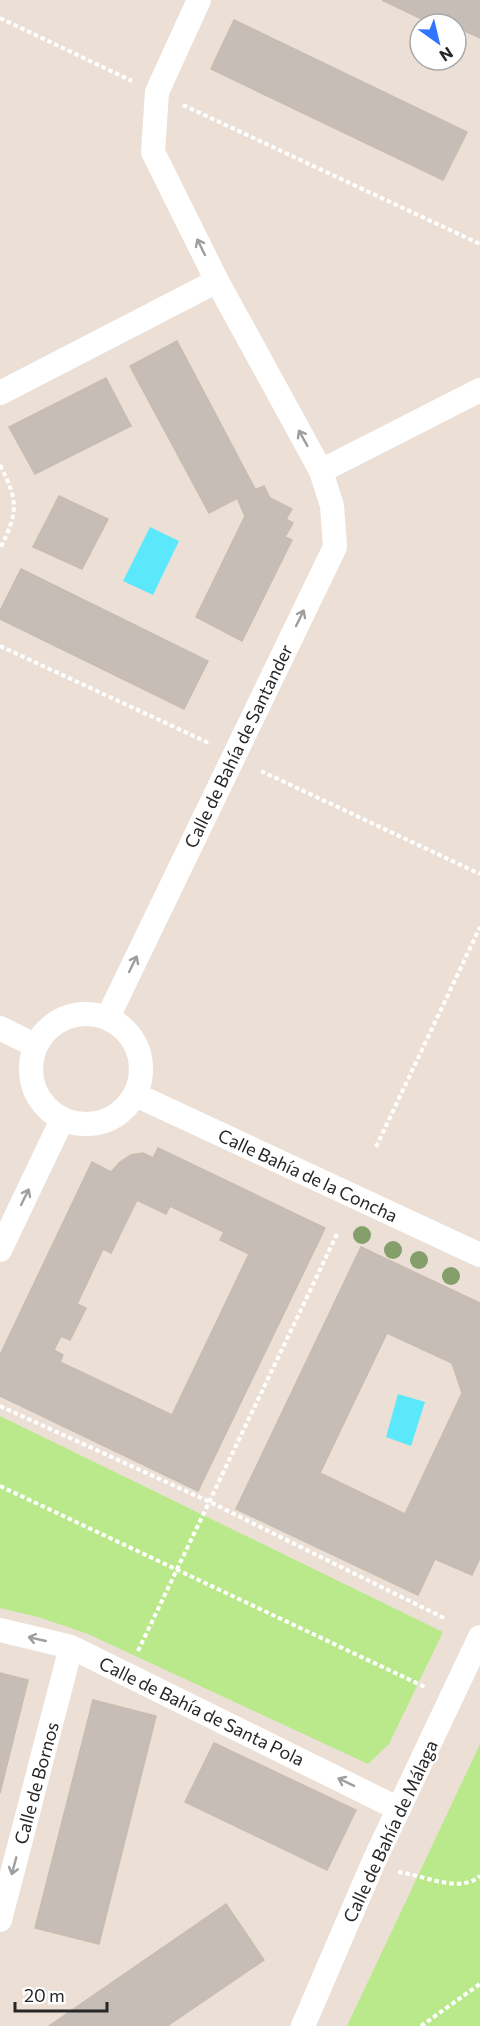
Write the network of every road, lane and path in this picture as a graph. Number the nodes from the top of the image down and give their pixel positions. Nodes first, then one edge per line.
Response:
1 (199, 0) edge
2 (0, 18) edge
3 (139, 84) dead end
4 (182, 105) dead end
5 (480, 244) edge
6 (217, 280) junction
7 (480, 390) edge
8 (0, 393) edge
9 (0, 465) edge
10 (321, 471) junction
11 (0, 549) edge
12 (0, 646) edge
13 (214, 746) dead end
14 (261, 771) dead end
15 (480, 874) edge
16 (480, 927) edge
17 (108, 1017) junction
18 (0, 1028) edge
19 (36, 1046) junction
20 (136, 1095) junction
21 (62, 1120) junction
22 (376, 1147) dead end
23 (338, 1233) dead end
24 (0, 1250) edge
25 (480, 1255) edge
26 (0, 1406) edge
27 (0, 1486) edge
28 (210, 1502) junction
29 (177, 1568) junction
30 (446, 1619) dead end
31 (0, 1630) edge
32 (480, 1637) edge
33 (72, 1647) junction
34 (136, 1656) dead end
35 (429, 1689) dead end
36 (399, 1809) junction
37 (398, 1872) dead end
38 (480, 1876) edge
39 (0, 1920) edge
40 (480, 1984) edge
41 (303, 2026) edge
42 (421, 2026) edge

6 -> 1 street, Calle de Bahía de Santander
2 - 3 path
4 - 5 path
6 - 8 street
10 -> 6 street, Calle de Bahía de Santander
7 - 10 street
9 - 11 path
17 -> 10 street, Calle de Bahía de Santander
12 - 13 path
14 - 15 path
16 - 22 path
17 - 19 street
17 - 20 street
18 - 19 street
19 - 21 street
20 - 21 street
20 - 25 street, Calle Bahía de la Concha
24 -> 21 street
23 - 28 path
26 - 28 path
27 - 29 path
28 - 29 path
28 - 30 path
29 - 34 path
29 - 35 path
33 -> 31 street, Calle de Bahía de Santa Pola
32 - 36 street, Calle de Bahía de Málaga
36 -> 33 street, Calle de Bahía de Santa Pola
33 -> 39 street, Calle de Bornos
36 - 41 street, Calle de Bahía de Málaga
37 - 38 path
40 - 42 path

